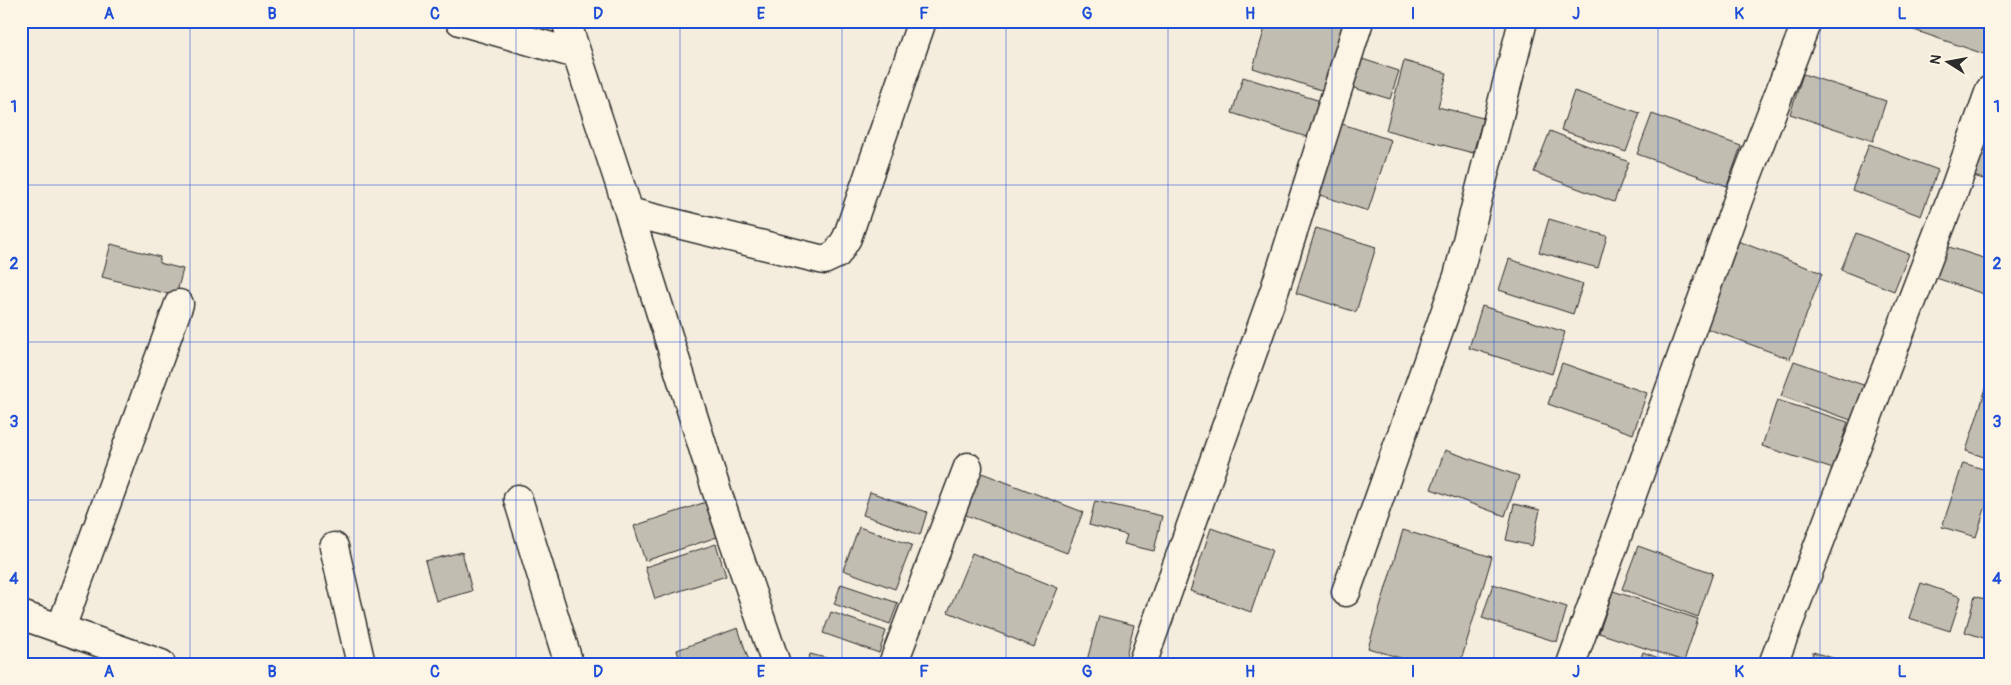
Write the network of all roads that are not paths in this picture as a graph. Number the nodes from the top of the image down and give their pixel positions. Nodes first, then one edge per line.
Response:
1 (460, 21) edge
2 (566, 21) edge
3 (922, 21) edge
4 (1359, 21) edge
5 (1523, 21) edge
6 (1807, 21) edge
7 (576, 54) junction
8 (1990, 90) edge
9 (629, 212) junction
10 (179, 304) dead end
11 (968, 467) dead end
12 (518, 499) dead end
13 (334, 547) dead end
14 (1346, 592) dead end
15 (21, 615) edge
16 (61, 628) junction
17 (161, 664) edge
18 (361, 664) edge
19 (569, 664) edge
20 (776, 664) edge
21 (893, 664) edge
22 (1142, 664) edge
23 (1571, 664) edge
24 (1773, 664) edge

1 - 7 street
2 - 7 street
3 - 9 street
4 - 22 street
5 - 14 street
6 - 23 street
7 - 9 street
8 - 24 street
9 - 20 street
10 - 16 street
11 - 21 street
12 - 19 street
13 - 18 street
15 - 16 street
16 - 17 street

